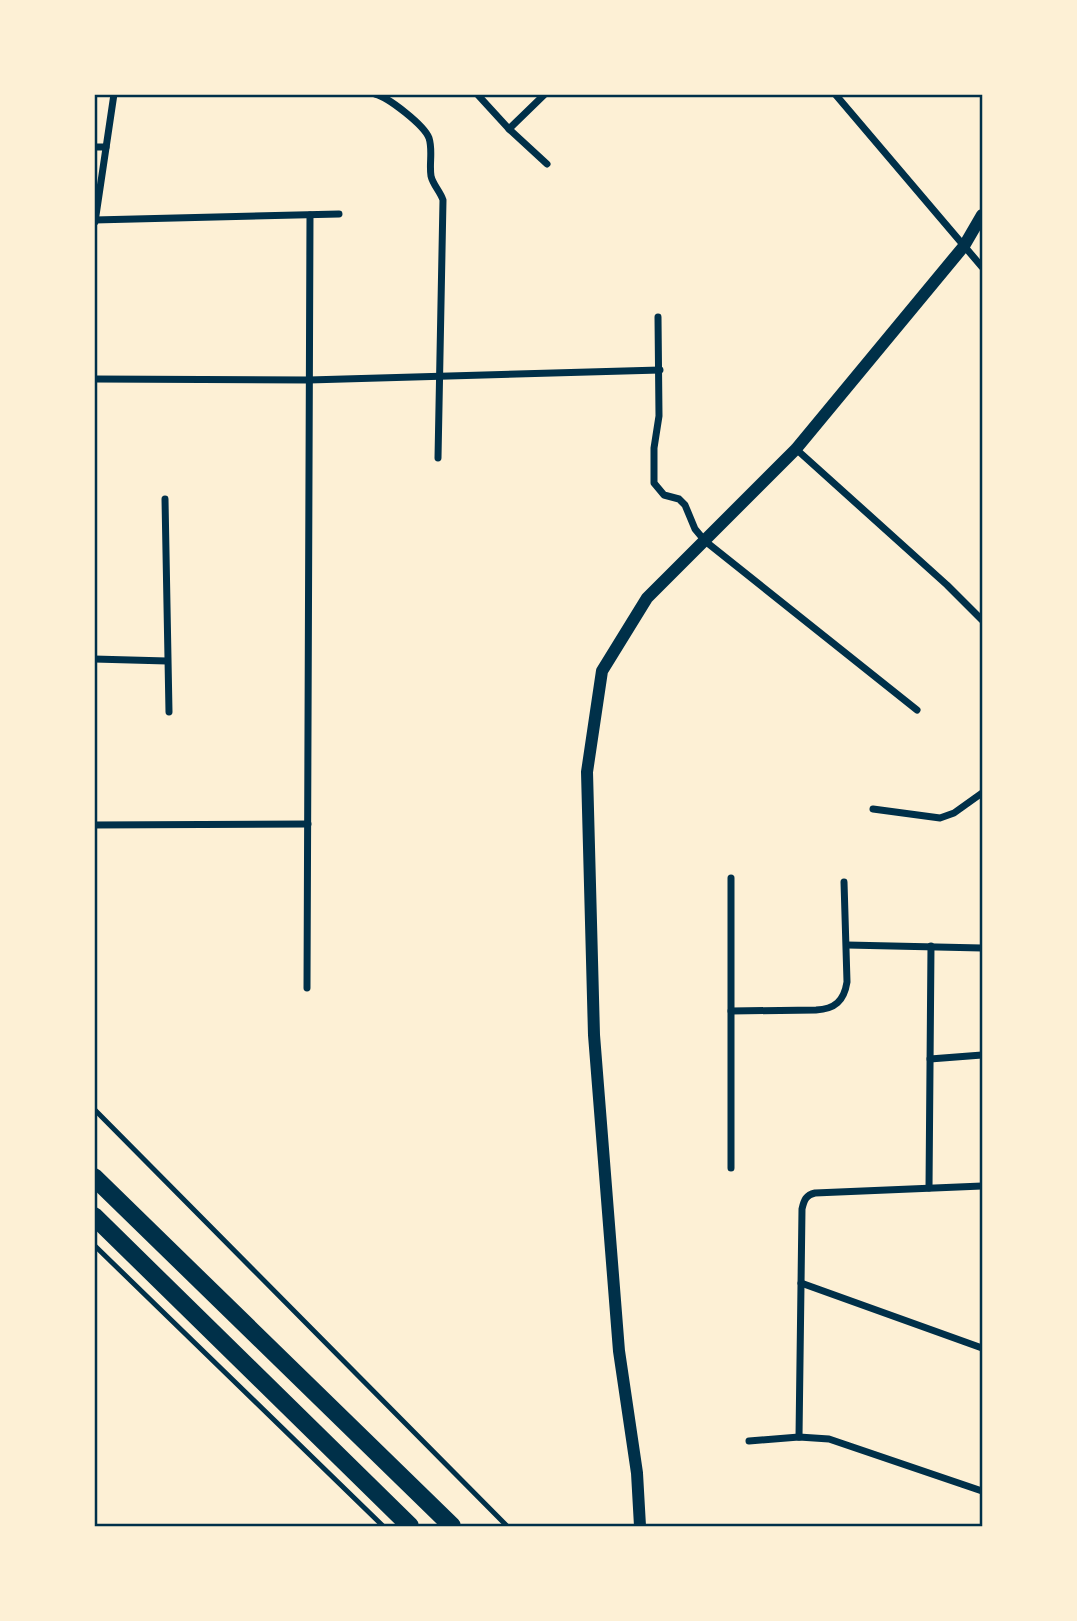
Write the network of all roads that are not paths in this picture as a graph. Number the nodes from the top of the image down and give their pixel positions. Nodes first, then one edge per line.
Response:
1 (114, 94) edge
2 (375, 94) edge
3 (477, 94) edge
4 (545, 94) edge
5 (835, 94) edge
6 (509, 129) junction
7 (94, 147) edge
8 (106, 147) junction
9 (547, 164) dead end
10 (339, 214) dead end
11 (310, 215) junction
12 (982, 215) edge
13 (95, 221) edge
14 (964, 246) junction
15 (982, 267) edge
16 (658, 317) dead end
17 (660, 370) junction
18 (439, 376) junction
19 (94, 379) edge
20 (309, 380) junction
21 (796, 449) junction
22 (438, 458) dead end
23 (165, 499) dead end
24 (705, 541) junction
25 (982, 620) edge
26 (94, 659) edge
27 (167, 661) junction
28 (917, 710) dead end
29 (169, 712) dead end
30 (982, 793) edge
31 (873, 809) dead end
32 (308, 824) junction
33 (94, 825) edge
34 (731, 877) dead end
35 (844, 882) dead end
36 (847, 946) junction
37 (931, 946) junction
38 (982, 948) edge
39 (307, 988) dead end
40 (731, 1011) junction
41 (982, 1055) edge
42 (930, 1059) junction
43 (94, 1109) edge
44 (731, 1168) dead end
45 (94, 1177) edge
46 (982, 1185) edge
47 (929, 1188) junction
48 (94, 1216) edge
49 (94, 1245) edge
50 (801, 1283) junction
51 (982, 1348) edge
52 (799, 1437) junction
53 (749, 1441) dead end
54 (982, 1491) edge
55 (383, 1527) edge
56 (410, 1527) edge
57 (453, 1527) edge
58 (507, 1527) edge
59 (640, 1527) edge

1 - 8 street
2 - 18 street
3 - 6 street
4 - 6 street
5 - 14 street
6 - 9 street
7 - 8 street
8 - 13 street
10 - 11 street
11 - 13 street
11 - 20 street
12 - 14 street
14 - 15 street
14 - 21 street
16 - 17 street
17 - 18 street
17 - 24 street
18 - 20 street
18 - 22 street
19 - 20 street
20 - 32 street
21 - 24 street
21 - 25 street
23 - 27 street
24 - 28 street
24 - 59 street
26 - 27 street
27 - 29 street
30 - 31 street
32 - 33 street
32 - 39 street
34 - 40 street
35 - 36 street
36 - 37 street
36 - 40 street
37 - 38 street
37 - 42 street
40 - 44 street
41 - 42 street
42 - 47 street
43 - 58 lane
45 - 57 main road
46 - 47 street
47 - 50 street
48 - 56 main road
49 - 55 lane
50 - 51 street
50 - 52 street
52 - 53 street
52 - 54 street

